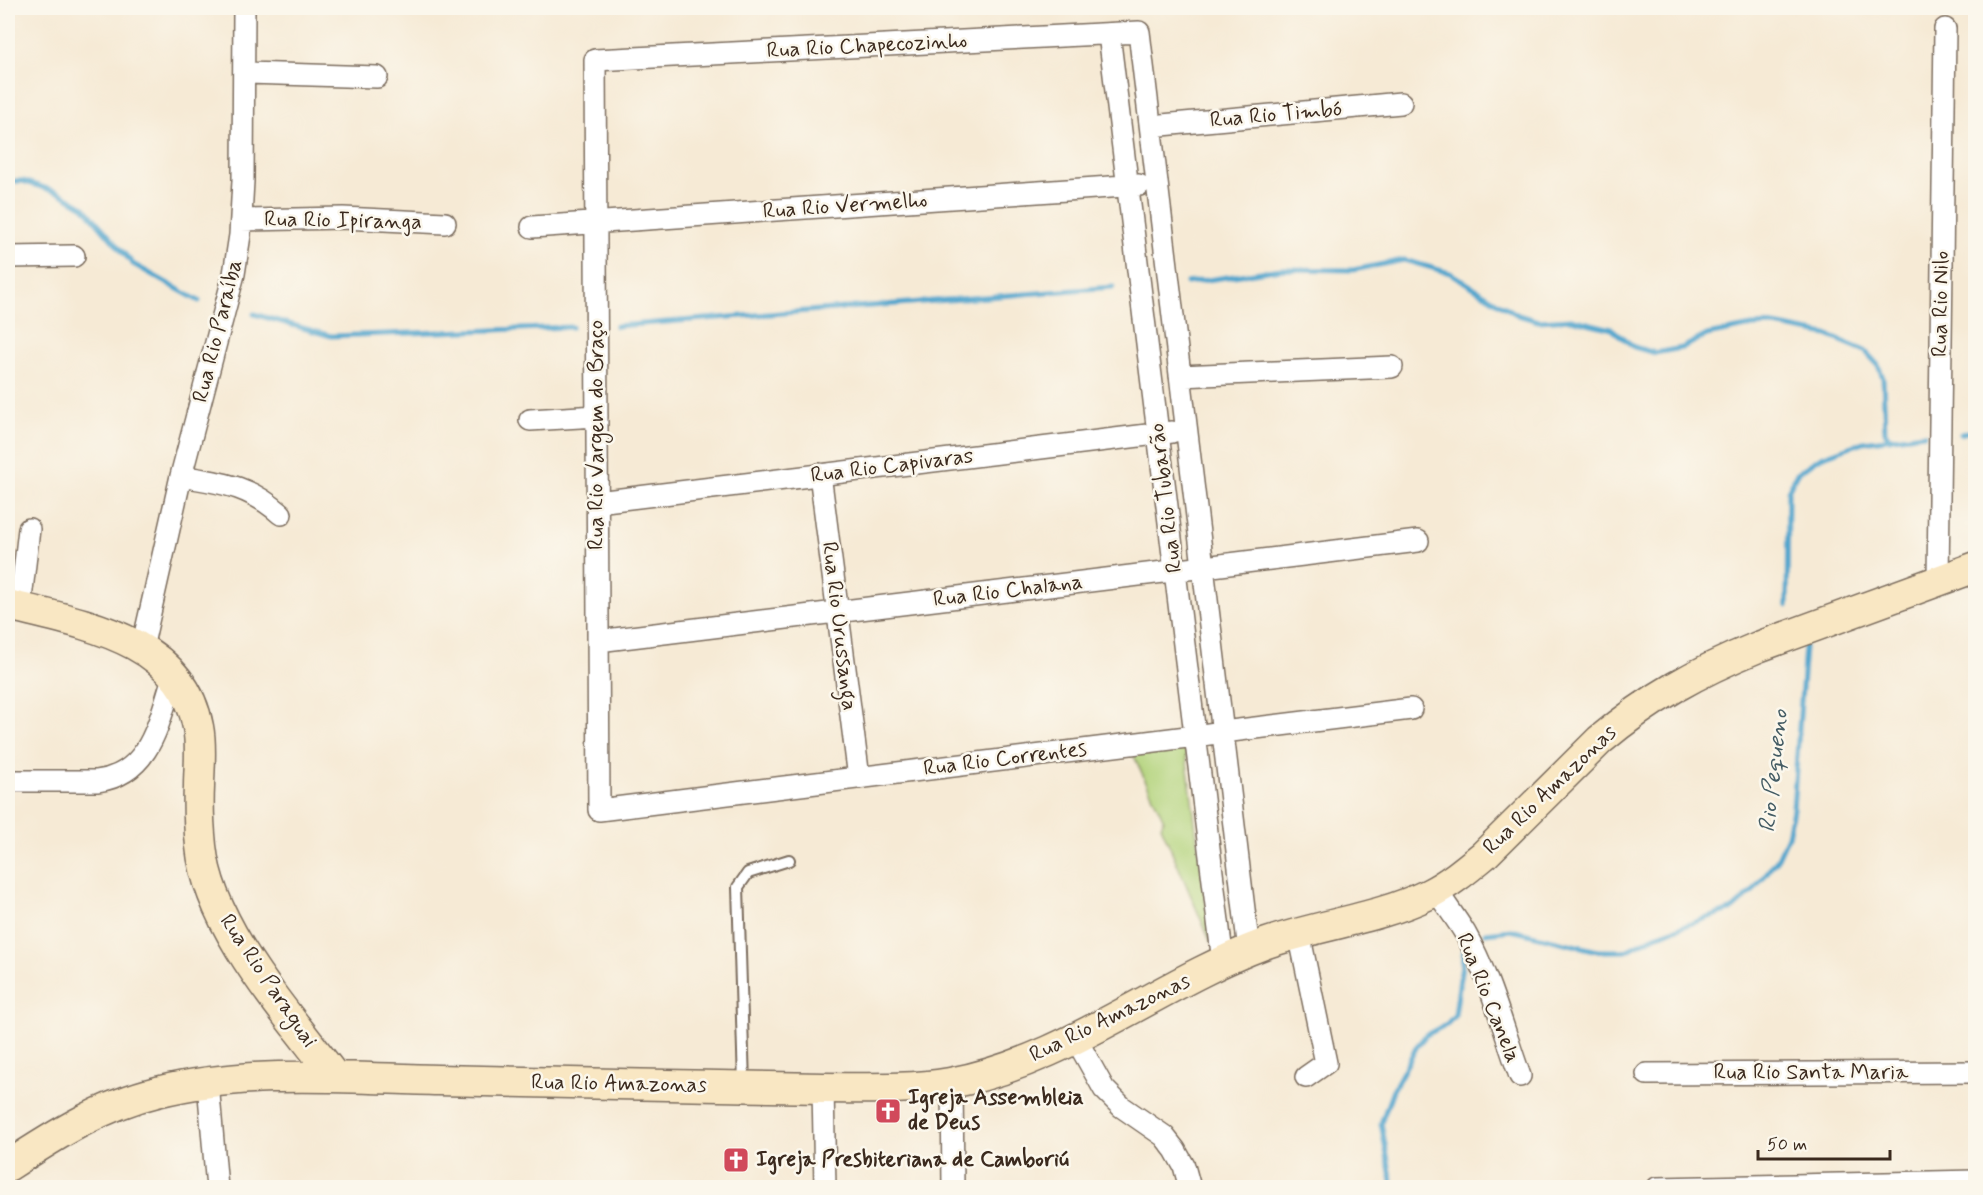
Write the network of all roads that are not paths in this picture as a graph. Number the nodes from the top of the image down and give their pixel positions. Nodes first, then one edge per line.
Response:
1 (244, 8) edge
2 (1945, 29) dead end
3 (1140, 32) joint
4 (1109, 34) junction
5 (595, 60) joint
6 (244, 73) junction
7 (377, 77) dead end
8 (1401, 103) dead end
9 (1150, 126) junction
10 (1157, 184) junction
11 (1128, 186) junction
12 (241, 220) junction
13 (445, 223) dead end
14 (596, 223) junction
15 (532, 227) dead end
16 (74, 256) dead end
17 (8, 257) edge
18 (1392, 367) dead end
19 (1180, 376) junction
20 (597, 416) junction
21 (530, 420) dead end
22 (1187, 430) junction
23 (1158, 434) junction
24 (820, 474) junction
25 (181, 476) junction
26 (597, 502) junction
27 (281, 514) dead end
28 (28, 529) dead end
29 (1418, 541) dead end
30 (1203, 567) junction
31 (1976, 567) edge
32 (1175, 571) junction
33 (1938, 579) junction
34 (14, 606) edge
35 (838, 612) junction
36 (598, 641) junction
37 (142, 648) junction
38 (174, 675) junction
39 (1410, 709) dead end
40 (1223, 732) junction
41 (1195, 735) junction
42 (859, 778) junction
43 (8, 781) edge
44 (599, 810) joint
45 (789, 860) dead end
46 (1436, 890) junction
47 (1299, 933) junction
48 (1236, 956) junction
49 (1076, 1039) junction
50 (1976, 1072) edge
51 (1647, 1074) dead end
52 (1520, 1076) dead end
53 (335, 1077) junction
54 (1306, 1077) dead end
55 (952, 1082) junction
56 (208, 1083) junction
57 (744, 1087) junction
58 (824, 1088) junction
59 (8, 1166) edge
60 (1963, 1184) edge
61 (1796, 1186) edge
62 (217, 1188) edge
63 (825, 1188) edge
64 (953, 1188) edge
65 (1190, 1188) edge
66 (1657, 1188) edge

1 - 6 street, Rua Rio Paraíba
2 - 33 street, Rua Rio Nilo
3 - 4 street, Rua Rio Chapecozinho
3 - 9 street, Rua Rio Tubarão
4 - 5 street, Rua Rio Chapecozinho
4 - 11 street, Rua Rio Tubarão
5 - 14 street, Rua Rio Vargem do Braço
6 - 7 street
6 - 12 street, Rua Rio Paraíba
8 - 9 street, Rua Rio Timbó
9 - 10 street, Rua Rio Tubarão
10 - 11 street, Rua Rio Vermelho
10 - 19 street, Rua Rio Tubarão
11 - 14 street, Rua Rio Vermelho
11 - 23 street, Rua Rio Tubarão
12 - 13 street, Rua Rio Ipiranga
12 - 25 street, Rua Rio Paraíba
14 - 15 street, Rua Rio Vermelho
14 - 20 street, Rua Rio Vargem do Braço
16 - 17 street
18 - 19 street
19 - 22 street, Rua Rio Tubarão
20 - 21 street
20 - 26 street, Rua Rio Vargem do Braço
22 - 23 street, Rua Rio Capivaras
22 - 30 street, Rua Rio Tubarão
23 - 24 street, Rua Rio Capivaras
23 - 32 street, Rua Rio Tubarão
24 - 26 street, Rua Rio Capivaras
24 - 35 street, Rua Rio Urussanga
25 - 27 street
25 - 37 street, Rua Rio Paraíba
26 - 36 street, Rua Rio Vargem do Braço
28 - 34 street
29 - 30 street, Rua Rio Chalana
30 - 32 street, Rua Rio Chalana
30 - 40 street, Rua Rio Tubarão
31 - 33 street, Rua Rio Amazonas
32 - 35 street, Rua Rio Chalana
32 - 41 street, Rua Rio Tubarão
33 - 46 street, Rua Rio Amazonas
34 - 37 street, Rua Rio Paraguai
35 - 36 street, Rua Rio Chalana
35 - 42 street, Rua Rio Urussanga
36 - 44 street, Rua Rio Vargem do Braço
37 - 38 street, Rua Rio Paraguai
38 - 43 street
38 - 53 street, Rua Rio Paraguai
39 - 40 street, Rua Rio Correntes
40 - 41 street, Rua Rio Correntes
40 - 48 street, Rua Rio Tubarão
41 - 42 street, Rua Rio Correntes
41 - 48 street, Rua Rio Tubarão
42 - 44 street, Rua Rio Correntes
45 - 57 lane
46 - 47 street, Rua Rio Amazonas
46 - 52 street, Rua Rio Canela
47 - 48 street, Rua Rio Amazonas
47 - 54 street
48 - 49 street, Rua Rio Amazonas
49 - 55 street, Rua Rio Amazonas
49 - 65 street
50 - 51 street, Rua Rio Santa Maria
53 - 56 street, Rua Rio Amazonas
53 - 57 street, Rua Rio Amazonas
55 - 58 street, Rua Rio Amazonas
55 - 64 street
56 - 59 street, Rua Rio Amazonas
56 - 62 street
57 - 58 street, Rua Rio Amazonas
58 - 63 street
60 - 61 street
61 - 66 street

